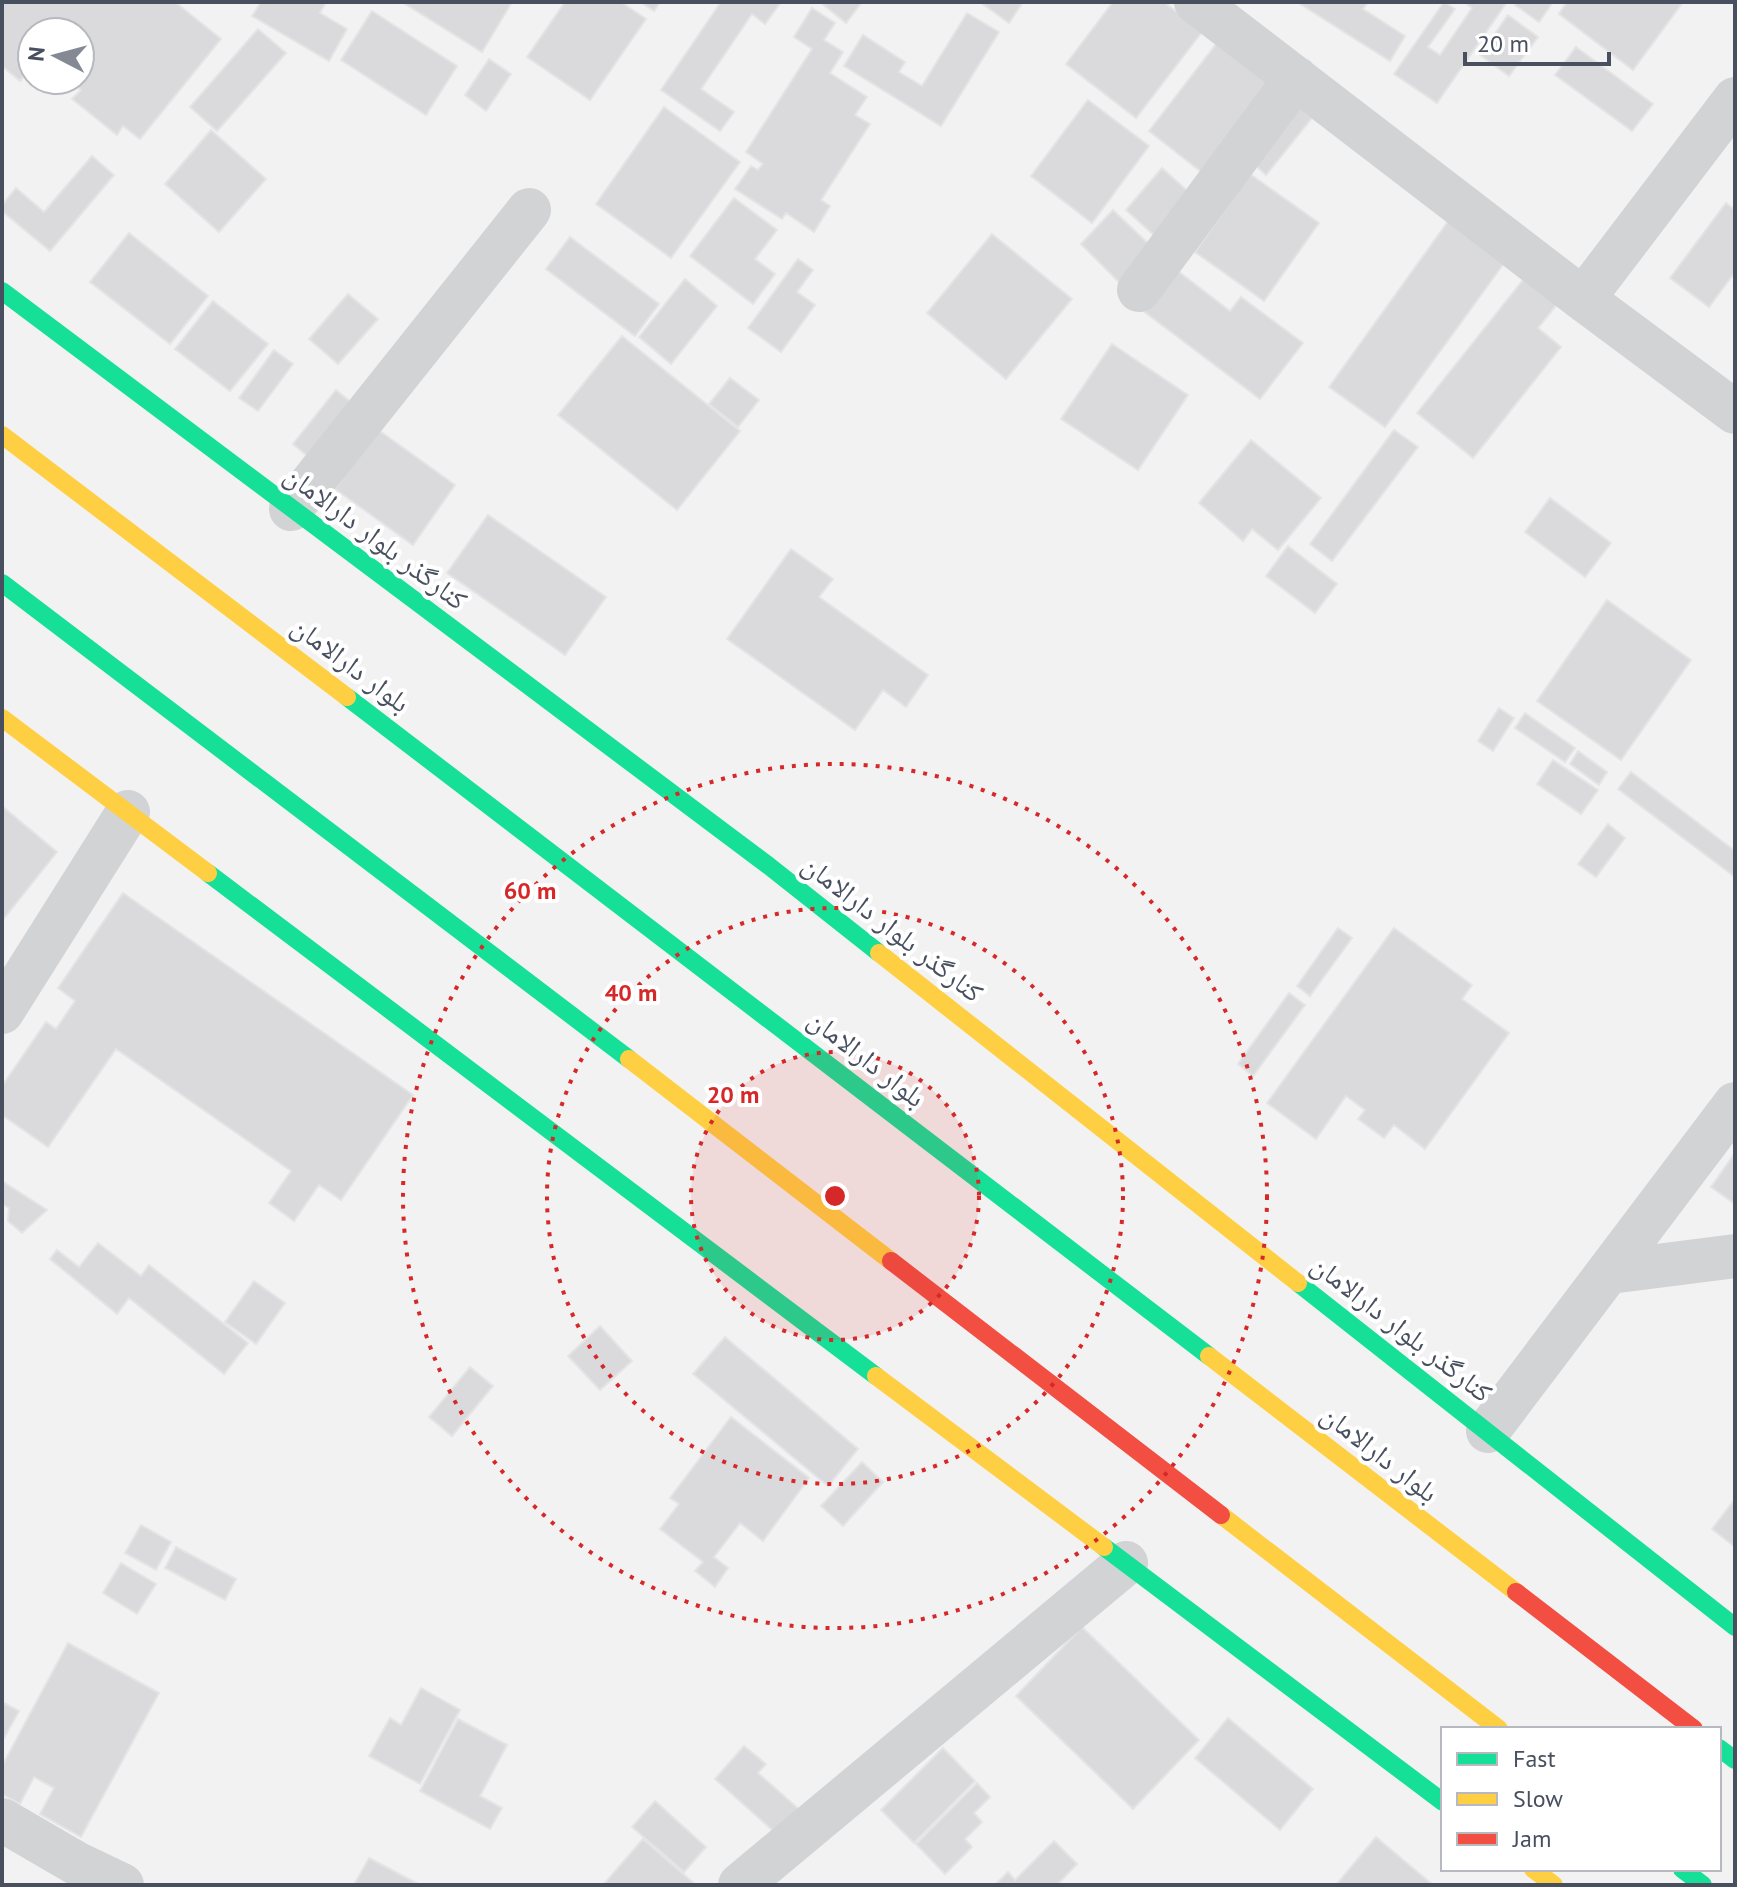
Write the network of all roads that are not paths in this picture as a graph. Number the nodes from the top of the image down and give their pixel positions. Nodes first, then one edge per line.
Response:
1 (1196, 2) edge
2 (1296, 78) junction
3 (1735, 99) edge
4 (529, 210) dead end
5 (1139, 290) dead end
6 (2, 291) edge
7 (1583, 299) junction
8 (1735, 412) edge
9 (2, 435) edge
10 (291, 509) junction
11 (2, 583) edge
12 (2, 718) edge
13 (128, 812) junction
14 (2, 1012) edge
15 (1735, 1104) edge
16 (1735, 1256) edge
17 (1610, 1272) junction
18 (1488, 1431) junction
19 (1126, 1563) junction
20 (1735, 1627) edge
21 (1496, 1727) edge
22 (1691, 1727) edge
23 (1441, 1800) edge
24 (2, 1820) edge
25 (1536, 1871) edge
26 (1685, 1871) edge
27 (69, 1874) edge
28 (122, 1885) edge
29 (740, 1885) edge
30 (1554, 1885) edge
31 (1703, 1885) edge

1 - 2 street
2 - 5 street
2 - 7 street
3 - 7 street
4 - 10 street
6 - 10 main road, کنارگذر بلوار دارالامان
7 - 8 street
9 - 22 main road, بلوار دارالامان
10 - 18 main road, کنارگذر بلوار دارالامان
11 - 21 main road
12 - 13 main road
13 - 14 street
13 - 19 main road
15 - 17 street
16 - 17 street
17 - 18 street
18 - 20 main road, کنارگذر بلوار دارالامان
19 - 23 main road
19 - 29 street
24 - 27 street
25 - 30 main road
26 - 31 main road
27 - 28 street

